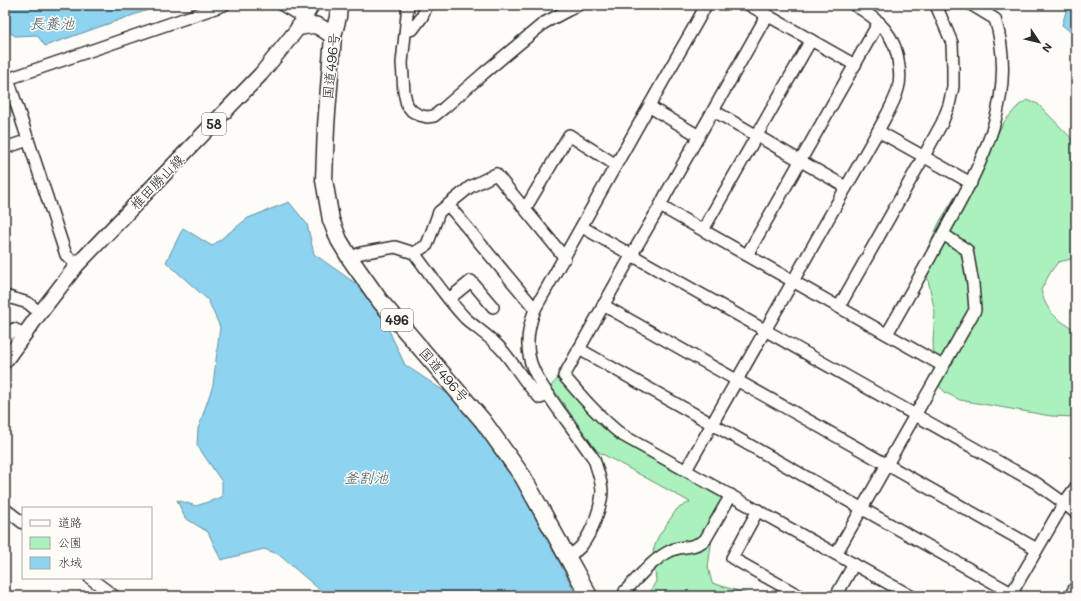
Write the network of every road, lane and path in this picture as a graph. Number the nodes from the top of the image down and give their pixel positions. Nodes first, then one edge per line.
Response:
1 (224, 5) edge
2 (282, 5) edge
3 (312, 5) edge
4 (339, 5) edge
5 (408, 5) edge
6 (427, 5) edge
7 (578, 5) edge
8 (706, 5) edge
9 (749, 5) edge
10 (854, 5) edge
11 (936, 5) edge
12 (972, 5) edge
13 (767, 15) junction
14 (301, 22) junction
15 (879, 22) junction
16 (406, 31) junction
17 (333, 36) junction
18 (811, 40) junction
19 (855, 65) junction
20 (6, 80) edge
21 (650, 107) junction
22 (714, 111) junction
23 (878, 131) junction
24 (699, 136) junction
25 (757, 136) junction
26 (28, 140) junction
27 (5, 148) edge
28 (924, 156) junction
29 (800, 161) junction
30 (616, 165) junction
31 (971, 183) junction
32 (846, 187) junction
33 (449, 206) junction
34 (660, 206) junction
35 (525, 210) junction
36 (582, 227) junction
37 (703, 230) junction
38 (943, 234) junction
39 (414, 253) junction
40 (747, 255) junction
41 (631, 256) junction
42 (349, 258) junction
43 (565, 258) junction
44 (77, 265) junction
45 (793, 281) junction
46 (5, 296) edge
47 (449, 298) junction
48 (603, 305) junction
49 (493, 307) dead end
50 (839, 307) junction
51 (535, 309) junction
52 (40, 313) junction
53 (765, 330) junction
54 (24, 334) junction
55 (887, 334) junction
56 (5, 338) edge
57 (579, 349) junction
58 (5, 361) edge
59 (943, 366) junction
60 (737, 380) junction
61 (549, 395) junction
62 (915, 415) junction
63 (712, 424) junction
64 (887, 465) junction
65 (686, 470) junction
66 (1076, 487) edge
67 (731, 495) junction
68 (1064, 503) junction
69 (5, 509) edge
70 (862, 509) junction
71 (758, 510) junction
72 (1076, 513) edge
73 (22, 523) edge
74 (1037, 549) junction
75 (836, 554) junction
76 (567, 556) junction
77 (854, 564) junction
78 (91, 579) edge
79 (1076, 586) edge
80 (896, 592) edge
81 (1013, 595) edge
82 (114, 596) edge
83 (589, 596) edge
84 (628, 596) edge
85 (800, 596) edge
86 (836, 596) edge
87 (911, 596) edge
88 (1070, 596) edge

1 - 20 street
2 - 14 street
3 - 14 main road, 椎田勝山線 / 58
4 - 17 highway, 国道496号 / 496
5 - 16 street
6 - 16 street
7 - 16 street
8 - 21 street
9 - 13 street
10 - 15 street
11 - 28 street
12 - 31 street
13 - 18 street
13 - 22 street
14 - 17 highway
14 - 44 main road, 椎田勝山線 / 58
15 - 19 street
15 - 23 street
17 - 42 highway, 国道496号 / 496
18 - 19 street
18 - 25 street
19 - 29 street
20 - 26 street
21 - 24 street
21 - 30 street
22 - 24 street
22 - 25 street
23 - 28 street
23 - 32 street
24 - 34 street
25 - 29 street
25 - 37 street
26 - 27 street
26 - 44 street
28 - 31 street
28 - 50 street
29 - 32 street
29 - 40 street
30 - 35 street
30 - 36 street
31 - 38 street
32 - 45 street
33 - 35 street
33 - 39 street
33 - 51 street
34 - 37 street
34 - 41 street
35 - 43 street
36 - 41 street
36 - 43 street
37 - 40 street
38 - 55 street
38 - 59 street
39 - 42 street
39 - 47 street
40 - 45 street
41 - 48 street
41 - 53 street
42 - 76 highway, 国道496号 / 496
43 - 51 street
44 - 52 main road, 椎田勝山線 / 58
45 - 50 street
45 - 53 street
46 - 52 street
47 - 49 street
47 - 61 street
48 - 57 street
48 - 60 street
50 - 55 street
51 - 61 street
52 - 54 main road, 椎田勝山線 / 58
53 - 60 street
53 - 62 street
54 - 56 street
54 - 58 main road, 椎田勝山線 / 58
55 - 59 street
57 - 63 street
57 - 65 street
59 - 62 street
60 - 63 street
60 - 64 street
61 - 76 street
62 - 64 street
62 - 68 street
63 - 65 street
63 - 70 street
64 - 70 street
64 - 74 street
65 - 67 street
66 - 68 street
67 - 71 street
67 - 84 street
68 - 72 street
68 - 74 street
69 - 73 street
70 - 75 street
70 - 81 street
71 - 75 street
71 - 85 street
74 - 81 street
75 - 77 street
76 - 83 highway, 国道496号 / 496
77 - 80 street
77 - 86 street
78 - 82 street
79 - 88 street
80 - 87 street

